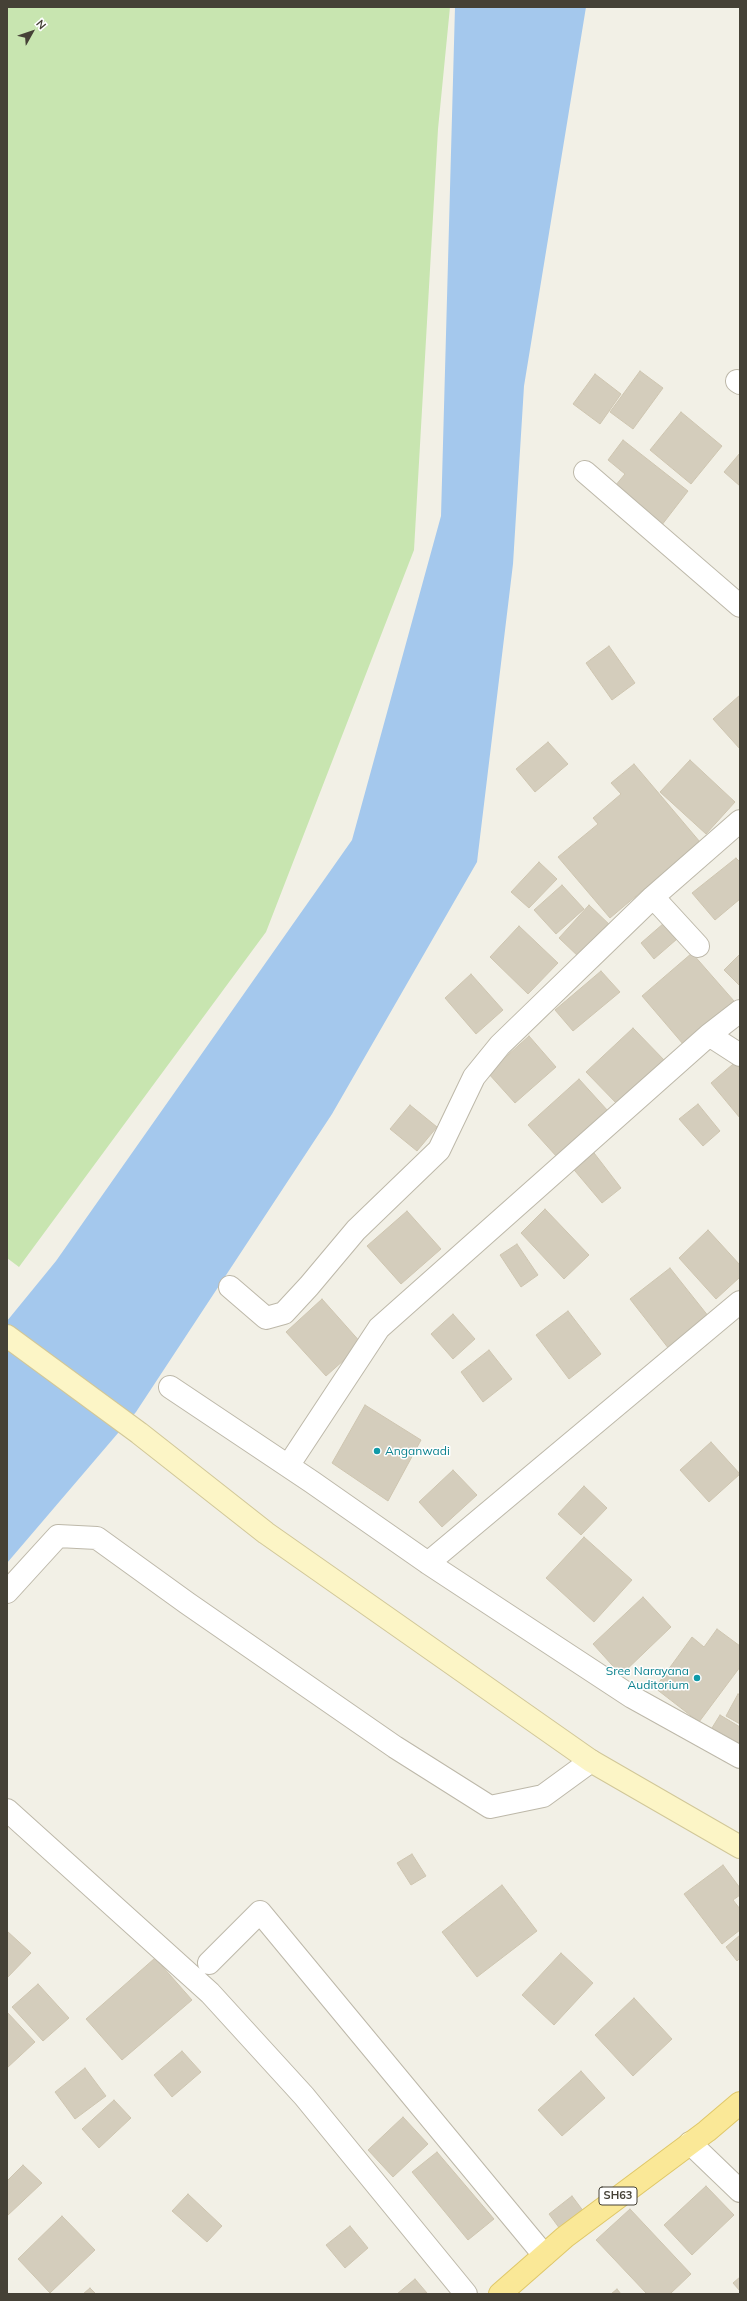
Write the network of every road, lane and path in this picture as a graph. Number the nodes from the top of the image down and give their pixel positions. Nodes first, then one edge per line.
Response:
1 (585, 472) dead end
2 (740, 606) edge
3 (740, 821) edge
4 (653, 896) junction
5 (698, 946) dead end
6 (740, 1011) edge
7 (709, 1035) junction
8 (740, 1055) edge
9 (230, 1286) dead end
10 (740, 1302) edge
11 (7, 1336) edge
12 (170, 1387) dead end
13 (288, 1466) junction
14 (428, 1564) junction
15 (7, 1592) edge
16 (740, 1757) edge
17 (591, 1761) junction
18 (7, 1810) edge
19 (740, 1847) edge
20 (208, 1963) dead end
21 (740, 2103) edge
22 (690, 2143) junction
23 (740, 2191) edge
24 (544, 2255) junction
25 (466, 2294) edge
26 (500, 2294) edge

1 - 2 street
3 - 4 street
4 - 5 street
4 - 9 street
6 - 7 street
7 - 8 street
7 - 13 street
10 - 14 street
11 - 17 main road
12 - 13 street
13 - 14 street
14 - 16 street
15 - 17 street
17 - 19 main road
18 - 25 street
20 - 24 street
21 - 22 main road, SH63
22 - 23 street
22 - 24 main road, SH63
24 - 26 main road, SH63

